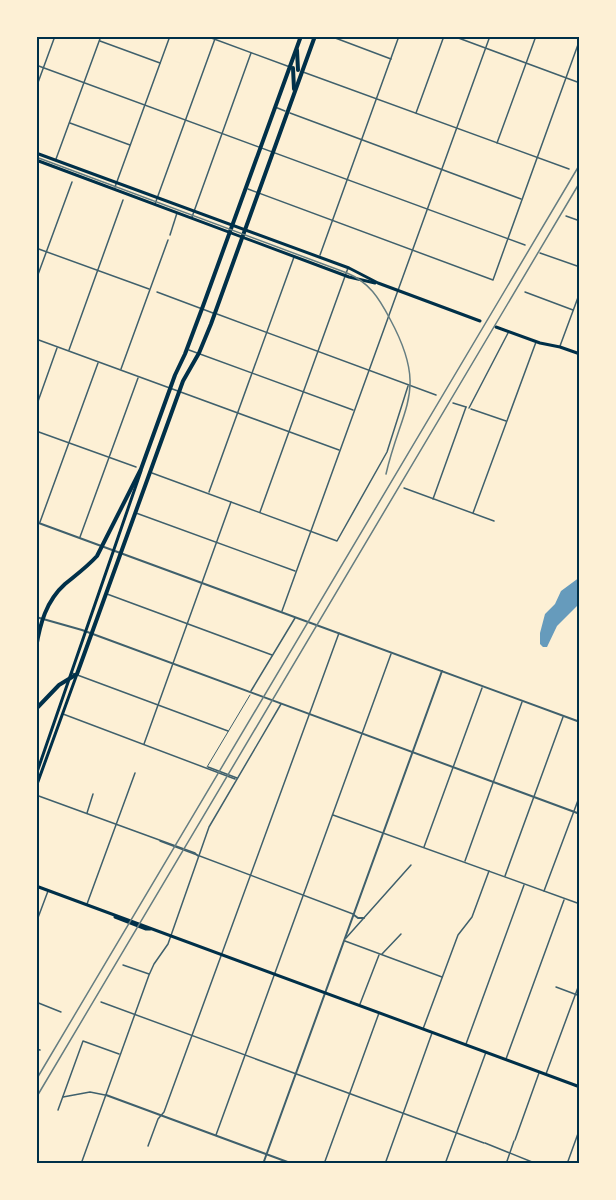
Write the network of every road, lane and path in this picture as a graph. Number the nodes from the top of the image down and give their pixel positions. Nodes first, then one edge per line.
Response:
1 (55, 36) edge
2 (101, 36) edge
3 (170, 36) edge
4 (206, 36) edge
5 (301, 36) edge
6 (315, 36) edge
7 (330, 36) edge
8 (399, 36) edge
9 (444, 36) edge
10 (453, 36) edge
11 (490, 36) edge
12 (536, 36) edge
13 (215, 38) edge
14 (580, 39) edge
15 (100, 40) junction
16 (297, 46) junction
17 (486, 48) junction
18 (251, 52) junction
19 (390, 59) junction
20 (160, 63) junction
21 (526, 63) junction
22 (36, 65) edge
23 (43, 68) junction
24 (296, 69) junction
25 (566, 78) junction
26 (84, 83) junction
27 (580, 83) edge
28 (36, 88) edge
29 (294, 93) junction
30 (376, 99) junction
31 (145, 105) junction
32 (275, 107) junction
33 (287, 112) junction
34 (416, 114) junction
35 (185, 120) junction
36 (70, 123) junction
37 (456, 129) junction
38 (222, 134) junction
39 (362, 140) junction
40 (497, 144) junction
41 (130, 145) junction
42 (260, 147) junction
43 (273, 152) junction
44 (36, 153) edge
45 (537, 159) junction
46 (36, 160) edge
47 (56, 160) junction
48 (77, 168) junction
49 (442, 170) junction
50 (568, 171) dead end
51 (75, 174) junction
52 (347, 180) junction
53 (72, 182) dead end
54 (117, 182) junction
55 (246, 188) junction
56 (115, 189) junction
57 (259, 192) junction
58 (158, 198) junction
59 (522, 199) junction
60 (123, 200) dead end
61 (155, 204) junction
62 (427, 210) junction
63 (194, 211) junction
64 (177, 212) junction
65 (566, 216) dead end
66 (192, 218) junction
67 (332, 220) junction
68 (580, 221) edge
69 (232, 225) junction
70 (245, 229) junction
71 (230, 232) junction
72 (170, 234) dead end
73 (243, 237) junction
74 (168, 240) dead end
75 (508, 240) junction
76 (525, 246) dead end
77 (36, 248) edge
78 (412, 250) junction
79 (46, 252) junction
80 (541, 253) dead end
81 (295, 256) junction
82 (319, 257) junction
83 (580, 267) edge
84 (348, 268) junction
85 (98, 270) junction
86 (345, 276) junction
87 (36, 280) edge
88 (378, 283) junction
89 (149, 289) junction
90 (398, 291) junction
91 (158, 292) dead end
92 (525, 292) dead end
93 (580, 292) edge
94 (202, 309) junction
95 (573, 310) junction
96 (214, 313) junction
97 (480, 321) dead end
98 (496, 327) dead end
99 (509, 332) junction
100 (267, 333) junction
101 (36, 339) edge
102 (536, 342) junction
103 (57, 347) junction
104 (560, 347) junction
105 (187, 349) junction
106 (68, 351) junction
107 (318, 352) junction
108 (199, 353) junction
109 (580, 354) edge
110 (98, 362) junction
111 (120, 370) junction
112 (369, 371) junction
113 (252, 373) junction
114 (138, 376) junction
115 (408, 386) junction
116 (170, 388) junction
117 (179, 392) junction
118 (303, 392) junction
119 (434, 395) dead end
120 (454, 402) dead end
121 (36, 407) edge
122 (468, 407) junction
123 (354, 411) junction
124 (238, 413) junction
125 (507, 422) junction
126 (36, 431) edge
127 (289, 432) junction
128 (69, 443) junction
129 (340, 451) junction
130 (109, 457) junction
131 (139, 468) junction
132 (150, 472) junction
133 (404, 488) dead end
134 (208, 494) junction
135 (433, 499) junction
136 (231, 502) junction
137 (135, 512) junction
138 (259, 512) junction
139 (473, 513) junction
140 (494, 521) dead end
141 (38, 522) edge
142 (311, 531) junction
143 (80, 538) junction
144 (216, 542) junction
145 (103, 546) junction
146 (114, 550) junction
147 (120, 552) junction
148 (296, 572) junction
149 (202, 583) junction
150 (105, 593) junction
151 (281, 612) junction
152 (36, 617) edge
153 (295, 617) junction
154 (42, 618) junction
155 (188, 624) junction
156 (85, 632) junction
157 (339, 633) junction
158 (91, 634) junction
159 (36, 648) edge
160 (391, 653) junction
161 (272, 655) junction
162 (173, 665) junction
163 (70, 672) junction
164 (442, 672) junction
165 (77, 674) junction
166 (68, 679) junction
167 (483, 686) junction
168 (250, 693) junction
169 (523, 701) junction
170 (281, 704) junction
171 (159, 705) junction
172 (36, 709) edge
173 (63, 714) junction
174 (310, 714) junction
175 (563, 716) junction
176 (580, 722) edge
177 (228, 731) junction
178 (362, 733) junction
179 (144, 744) junction
180 (413, 752) junction
181 (207, 767) junction
182 (453, 767) junction
183 (135, 773) dead end
184 (36, 775) edge
185 (237, 778) junction
186 (493, 782) junction
187 (36, 787) edge
188 (93, 794) dead end
189 (36, 795) edge
190 (580, 795) edge
191 (534, 797) junction
192 (574, 811) junction
193 (86, 814) junction
194 (332, 814) junction
195 (580, 814) edge
196 (116, 825) junction
197 (384, 833) junction
198 (424, 848) junction
199 (198, 856) junction
200 (464, 862) junction
201 (411, 865) dead end
202 (489, 871) junction
203 (250, 876) junction
204 (505, 877) junction
205 (525, 884) junction
206 (36, 886) edge
207 (48, 891) junction
208 (544, 891) junction
209 (303, 895) junction
210 (565, 899) junction
211 (580, 904) edge
212 (86, 905) junction
213 (354, 915) junction
214 (364, 918) junction
215 (36, 923) edge
216 (401, 934) dead end
217 (170, 937) junction
218 (345, 940) junction
219 (380, 954) junction
220 (221, 955) junction
221 (123, 965) dead end
222 (273, 974) junction
223 (149, 975) junction
224 (442, 977) junction
225 (580, 982) edge
226 (555, 987) dead end
227 (325, 993) junction
228 (576, 994) junction
229 (580, 996) edge
230 (36, 1002) edge
231 (101, 1002) dead end
232 (360, 1006) junction
233 (61, 1012) dead end
234 (379, 1013) junction
235 (135, 1015) junction
236 (423, 1029) junction
237 (432, 1033) junction
238 (192, 1036) junction
239 (466, 1045) junction
240 (36, 1049) edge
241 (40, 1050) dead end
242 (486, 1052) junction
243 (121, 1055) junction
244 (244, 1055) junction
245 (506, 1060) junction
246 (540, 1072) junction
247 (296, 1074) junction
248 (546, 1074) junction
249 (580, 1087) edge
250 (350, 1094) junction
251 (106, 1095) junction
252 (63, 1097) junction
253 (58, 1110) dead end
254 (403, 1114) junction
255 (161, 1116) junction
256 (580, 1128) edge
257 (456, 1133) junction
258 (215, 1136) junction
259 (148, 1146) dead end
260 (267, 1154) junction
261 (510, 1154) junction
262 (81, 1164) edge
263 (263, 1164) edge
264 (293, 1164) edge
265 (324, 1164) edge
266 (385, 1164) edge
267 (445, 1164) edge
268 (506, 1164) edge
269 (537, 1164) edge
270 (567, 1164) edge

1 - 23 street
2 - 15 street
3 - 20 street
4 - 13 street
5 - 16 highway
6 - 24 highway
7 - 19 street
8 - 19 street
9 - 34 street
10 - 17 street
11 - 17 street
12 - 21 street
13 - 18 street
13 - 35 street
14 - 25 street
15 - 20 street
15 - 26 street
16 - 24 highway
16 - 24 highway
17 - 21 street
17 - 37 street
18 - 24 street
18 - 38 street
19 - 30 street
20 - 31 street
21 - 25 street
21 - 40 street
22 - 23 street
23 - 26 street
23 - 28 street
24 - 29 highway
24 - 29 highway
24 - 30 street
24 - 32 highway
25 - 27 street
25 - 45 street
26 - 31 street
26 - 36 street
29 - 33 highway
30 - 34 street
30 - 39 street
31 - 35 street
31 - 41 street
32 - 33 street
32 - 42 highway
33 - 39 street
33 - 43 highway
34 - 37 street
35 - 38 street
35 - 58 street
36 - 41 street
36 - 47 street
37 - 40 street
37 - 49 street
38 - 42 street
38 - 63 street
39 - 49 street
39 - 52 street
40 - 45 street
41 - 54 street
42 - 43 street
42 - 55 highway
43 - 52 street
43 - 57 highway
44 - 47 main road
45 - 50 street
45 - 59 street
46 - 51 main road
47 - 48 main road
48 - 51 street
48 - 54 main road
49 - 59 street
49 - 62 street
51 - 56 main road
52 - 62 street
52 - 67 street
53 - 79 street
54 - 56 street
54 - 58 main road
55 - 57 street
55 - 69 highway
56 - 61 main road
57 - 67 street
57 - 70 highway
58 - 61 street
58 - 63 main road
59 - 75 street
60 - 85 street
61 - 64 main road
62 - 75 street
62 - 78 street
63 - 66 street
63 - 69 main road
64 - 66 main road
64 - 72 street
65 - 68 street
66 - 71 main road
67 - 78 street
67 - 82 street
69 - 70 main road
69 - 71 highway
70 - 73 highway
70 - 82 main road
71 - 73 main road
71 - 94 highway
73 - 81 main road
73 - 96 highway
74 - 89 street
75 - 76 street
75 - 78 street
77 - 79 street
78 - 90 street
79 - 85 street
79 - 87 street
80 - 83 street
81 - 86 main road
81 - 100 street
82 - 84 main road
84 - 86 street
84 - 88 main road
85 - 89 street
85 - 106 street
86 - 88 main road
86 - 107 street
88 - 90 main road
89 - 111 street
90 - 97 main road
90 - 112 street
91 - 94 street
92 - 95 street
93 - 95 street
94 - 96 street
94 - 105 highway
95 - 104 street
96 - 100 street
96 - 108 highway
98 - 99 main road
99 - 102 main road
99 - 122 street
100 - 107 street
100 - 113 street
101 - 103 street
102 - 104 main road
102 - 125 street
103 - 106 street
103 - 121 street
104 - 109 main road
105 - 108 street
105 - 116 highway
106 - 110 street
107 - 112 street
107 - 118 street
108 - 113 street
108 - 117 highway
110 - 111 street
110 - 128 street
111 - 114 street
112 - 115 street
112 - 123 street
113 - 118 street
113 - 124 street
114 - 116 street
114 - 130 street
115 - 119 street
115 - 142 street
116 - 117 street
116 - 131 highway
117 - 124 street
117 - 132 highway
118 - 123 street
118 - 127 street
120 - 122 street
122 - 125 street
122 - 135 street
123 - 129 street
124 - 127 street
124 - 134 street
125 - 139 street
126 - 128 street
127 - 129 street
127 - 138 street
128 - 130 street
128 - 141 street
129 - 142 street
130 - 131 street
130 - 143 street
131 - 145 highway
131 - 146 main road
132 - 134 street
132 - 137 highway
133 - 135 street
134 - 136 street
135 - 139 street
136 - 138 street
136 - 144 street
137 - 144 street
137 - 147 highway
138 - 142 street
139 - 140 street
141 - 143 street
142 - 148 street
143 - 145 street
144 - 148 street
144 - 149 street
145 - 146 street
145 - 154 highway
146 - 147 street
146 - 156 main road
147 - 149 street
147 - 150 highway
148 - 151 street
149 - 151 street
149 - 155 street
150 - 155 street
150 - 158 highway
151 - 153 street
152 - 154 street
153 - 157 street
153 - 161 street
154 - 156 street
154 - 159 highway
155 - 161 street
155 - 162 street
156 - 158 street
156 - 163 main road
157 - 160 street
157 - 174 street
158 - 162 street
158 - 165 highway
160 - 164 street
160 - 178 street
161 - 168 street
162 - 168 street
162 - 171 street
163 - 165 street
163 - 166 main road
164 - 167 street
164 - 180 street
165 - 166 highway
165 - 171 street
165 - 173 main road
166 - 172 highway
166 - 184 main road
167 - 169 street
167 - 182 street
168 - 170 street
168 - 177 lane
169 - 175 street
169 - 186 street
170 - 174 street
170 - 185 street
171 - 177 street
171 - 179 street
173 - 179 street
173 - 187 main road
174 - 178 street
174 - 203 street
175 - 176 street
175 - 191 street
177 - 181 lane
178 - 180 street
178 - 194 street
179 - 181 street
180 - 182 street
180 - 197 street
181 - 185 street
182 - 186 street
182 - 198 street
183 - 196 street
185 - 199 street
186 - 191 street
186 - 200 street
188 - 193 street
189 - 193 street
190 - 192 street
191 - 192 street
191 - 204 street
192 - 195 street
192 - 208 street
193 - 196 street
194 - 197 street
194 - 209 street
196 - 199 street
196 - 212 street
197 - 198 street
197 - 213 street
198 - 200 street
199 - 203 street
199 - 217 street
200 - 202 street
201 - 214 street
202 - 204 street
202 - 224 street
203 - 209 street
203 - 220 street
204 - 205 street
205 - 208 street
205 - 239 street
206 - 207 main road
207 - 212 main road
207 - 215 street
208 - 210 street
209 - 213 street
209 - 222 street
210 - 211 street
210 - 245 street
212 - 217 main road
213 - 214 street
213 - 218 street
214 - 218 street
216 - 219 street
217 - 220 main road
217 - 223 street
218 - 219 street
218 - 227 street
219 - 224 street
219 - 232 street
220 - 222 main road
220 - 238 street
221 - 223 street
222 - 227 main road
222 - 244 street
223 - 235 street
224 - 236 street
225 - 228 street
226 - 228 street
227 - 232 main road
227 - 247 street
228 - 229 street
228 - 248 street
230 - 233 street
231 - 235 street
232 - 234 main road
234 - 236 main road
234 - 250 street
235 - 238 street
235 - 243 street
236 - 237 main road
237 - 239 main road
237 - 254 street
238 - 244 street
238 - 255 street
239 - 242 main road
240 - 241 street
242 - 245 main road
242 - 257 street
243 - 251 street
243 - 252 street
244 - 247 street
244 - 258 street
245 - 246 main road
246 - 248 main road
246 - 261 street
247 - 250 street
247 - 260 street
248 - 249 main road
250 - 254 street
250 - 265 street
251 - 252 street
251 - 255 street
251 - 262 street
252 - 253 street
254 - 257 street
254 - 266 street
255 - 258 street
255 - 259 street
256 - 270 street
257 - 261 street
257 - 267 street
258 - 260 street
260 - 263 street
260 - 264 street
261 - 268 street
261 - 269 street

